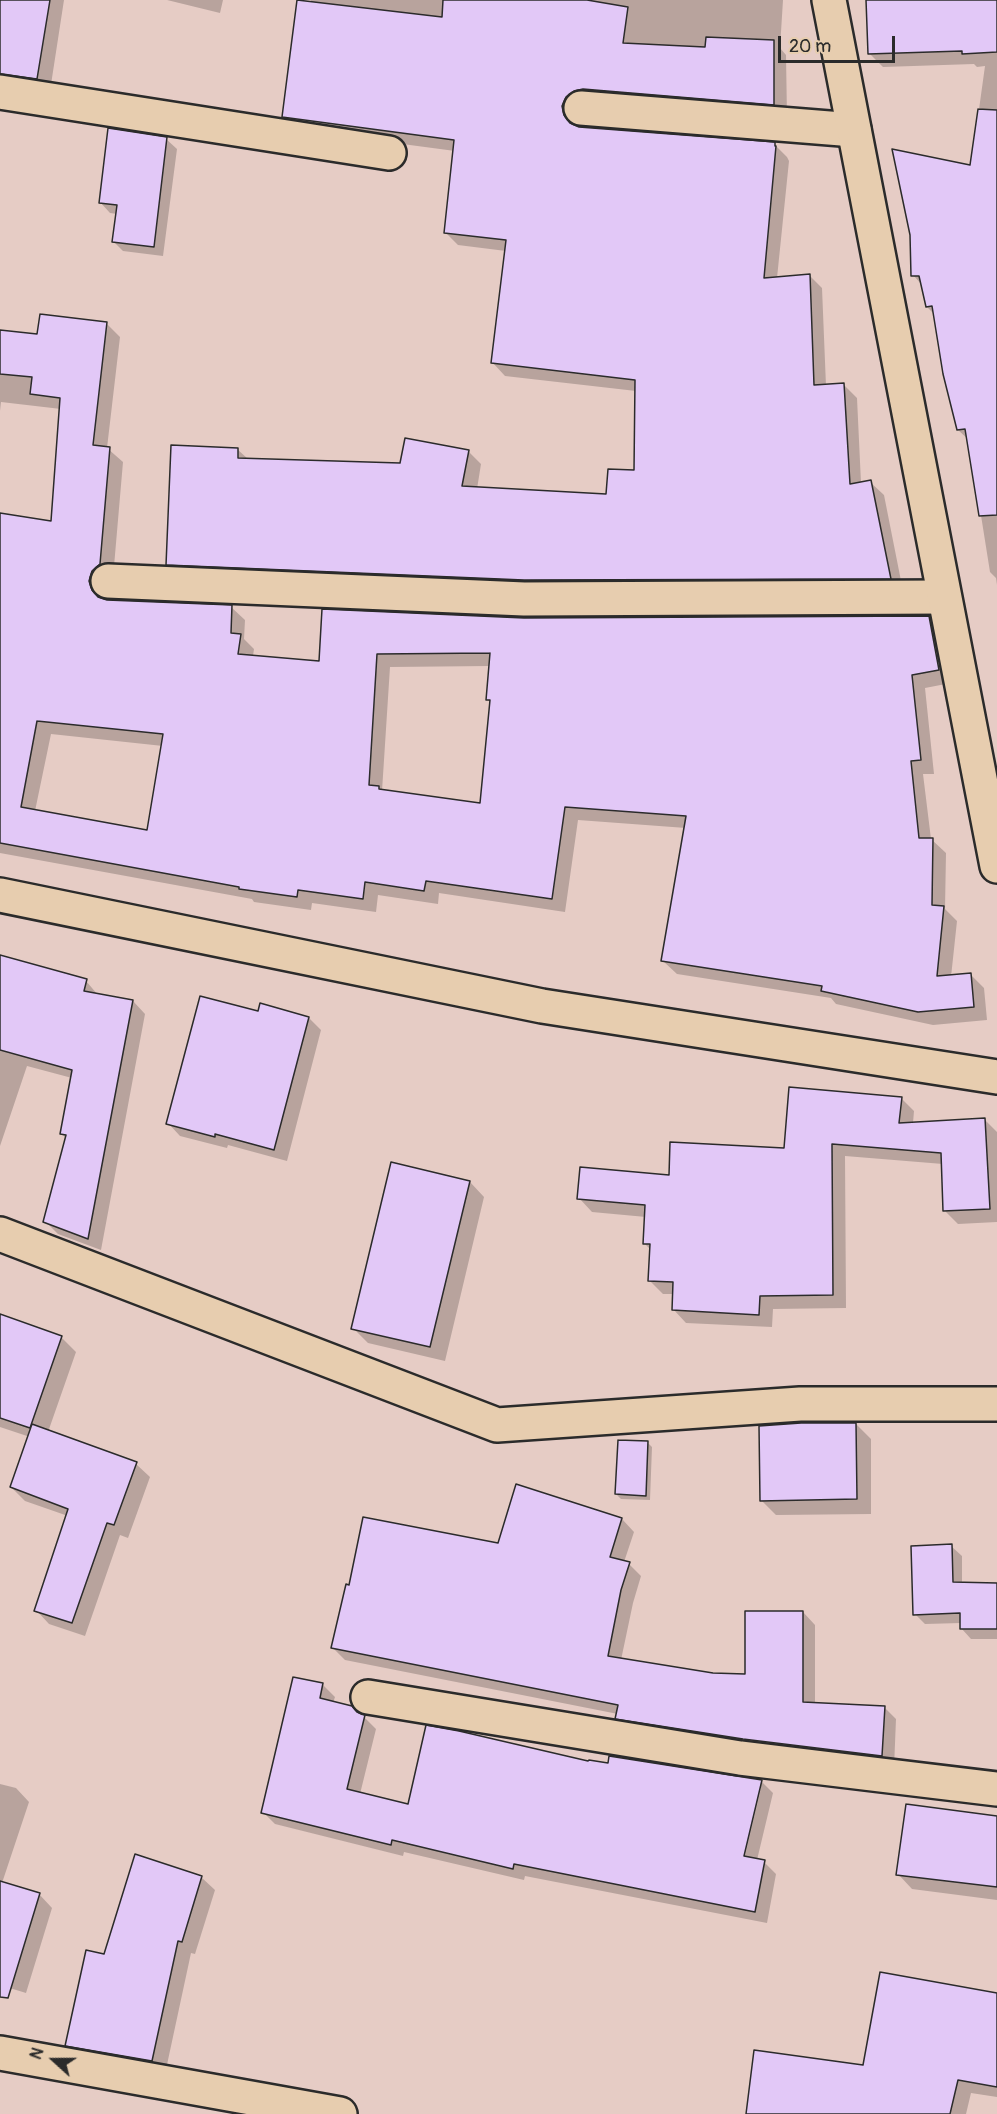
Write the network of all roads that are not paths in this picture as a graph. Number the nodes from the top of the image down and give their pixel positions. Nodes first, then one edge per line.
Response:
1 (829, 0) edge
2 (0, 92) edge
3 (581, 108) dead end
4 (854, 130) junction
5 (389, 153) dead end
6 (108, 581) dead end
7 (944, 597) junction
8 (997, 866) edge
9 (0, 895) edge
10 (997, 1077) edge
11 (0, 1234) edge
12 (997, 1404) edge
13 (368, 1697) dead end
14 (997, 1790) edge
15 (0, 2053) edge
16 (340, 2114) edge

1 - 4 street
2 - 5 street
3 - 4 street
4 - 7 street
6 - 7 street
7 - 8 street
9 - 10 street
11 - 12 street
13 - 14 street
15 - 16 street

